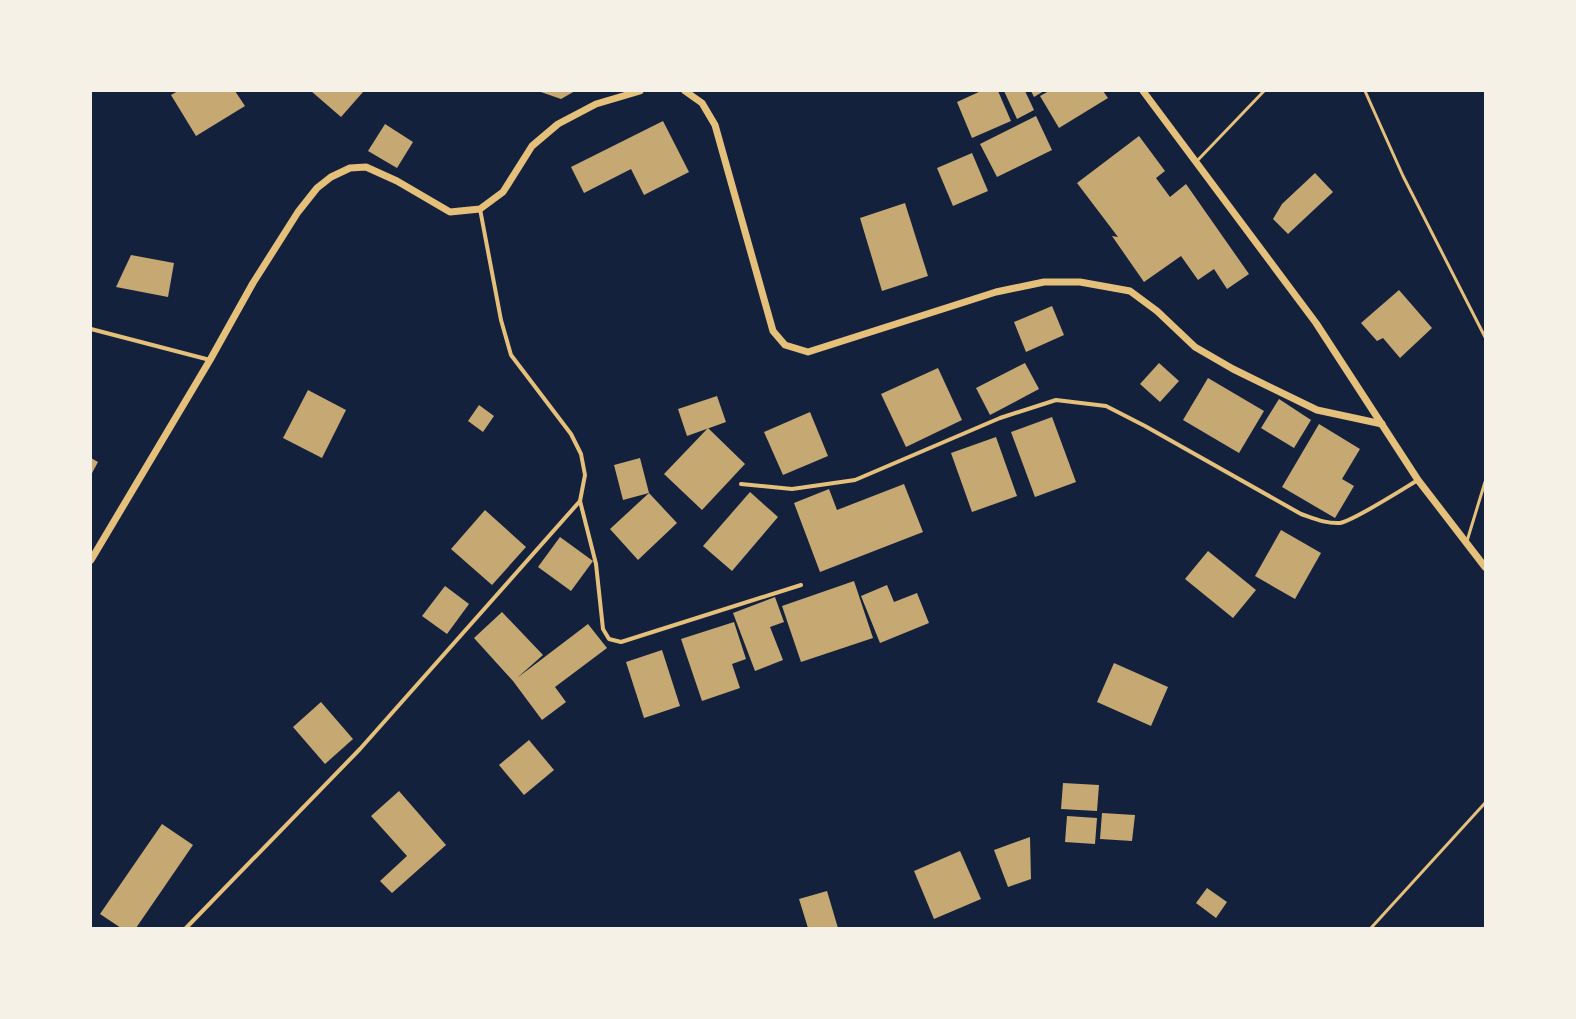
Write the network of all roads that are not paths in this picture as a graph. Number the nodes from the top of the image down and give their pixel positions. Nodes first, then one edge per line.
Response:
1 (640, 91) edge
2 (685, 91) edge
3 (1143, 91) edge
4 (1264, 91) edge
5 (1365, 91) edge
6 (1196, 162) junction
7 (480, 209) junction
8 (91, 329) edge
9 (1485, 337) edge
10 (210, 360) junction
11 (1382, 424) junction
12 (1418, 480) junction
13 (1485, 482) edge
14 (741, 484) dead end
15 (580, 501) junction
16 (1467, 543) junction
17 (91, 560) edge
18 (1485, 567) edge
19 (801, 585) dead end
20 (1485, 803) edge
21 (186, 928) edge
22 (1371, 928) edge

1 - 7 street
2 - 11 street
3 - 6 street
4 - 6 lane
5 - 9 lane
6 - 11 street
7 - 10 street
7 - 15 street
8 - 10 street
10 - 17 street
11 - 12 street
12 - 14 street
12 - 16 street
13 - 16 lane
15 - 19 street
15 - 21 street
16 - 18 street
20 - 22 lane

